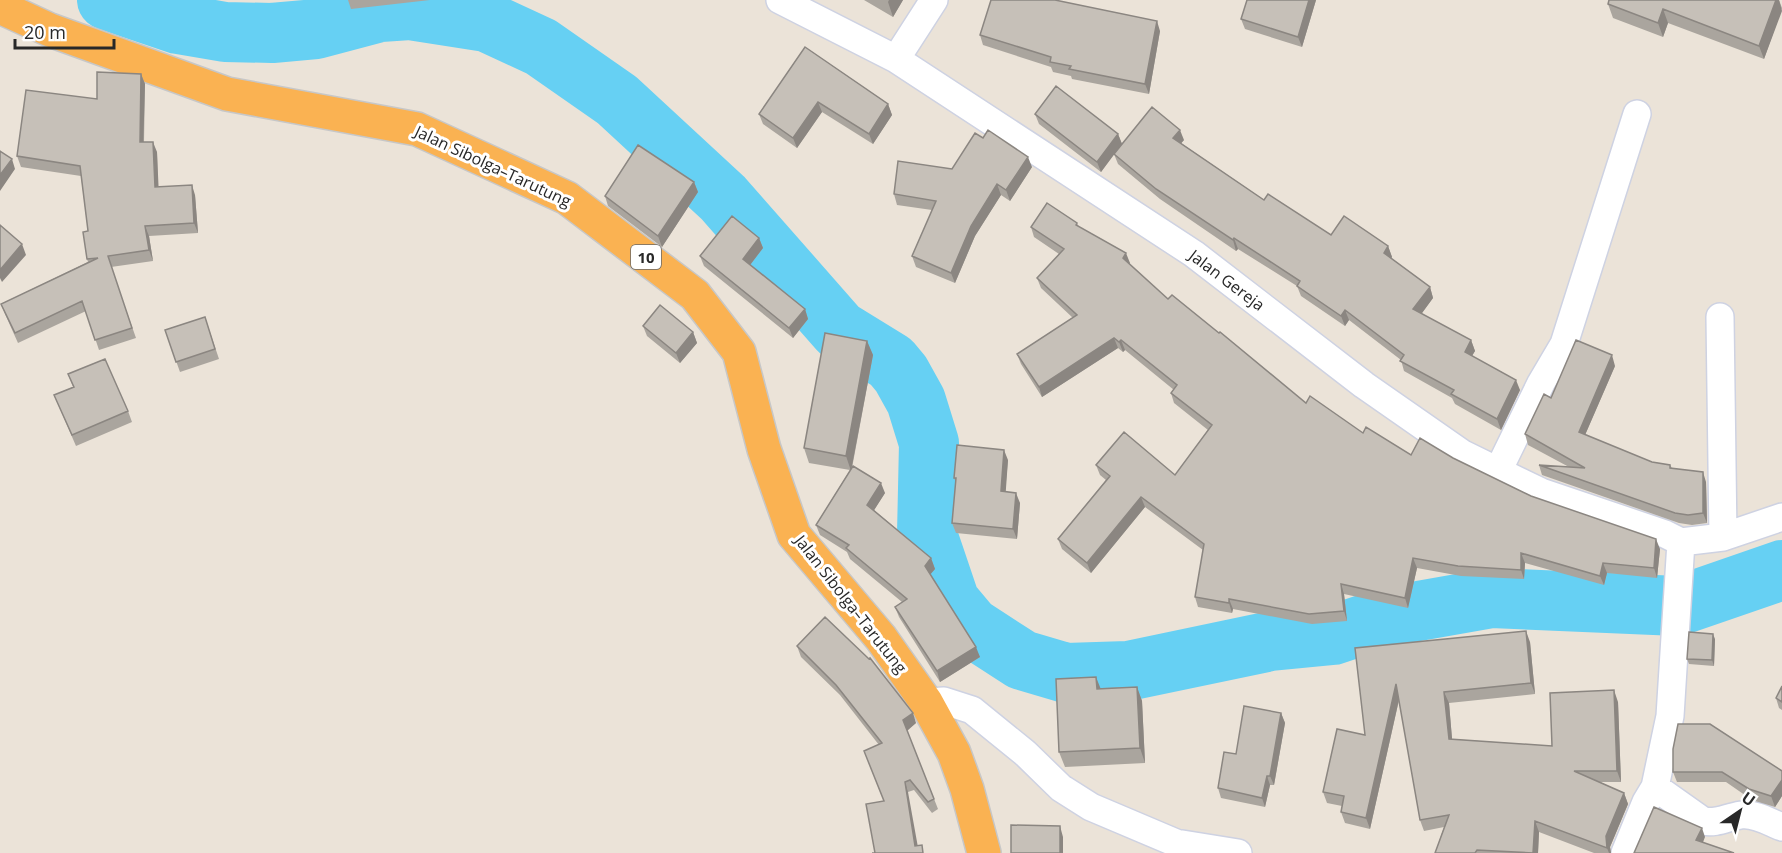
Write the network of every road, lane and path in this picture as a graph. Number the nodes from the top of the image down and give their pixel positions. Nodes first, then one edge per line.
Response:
1 (780, 0) edge
2 (934, 0) edge
3 (0, 7) edge
4 (896, 59) junction
5 (1637, 114) dead end
6 (1720, 317) dead end
7 (1498, 471) junction
8 (1782, 517) edge
9 (1723, 537) junction
10 (1680, 551) junction
11 (926, 702) junction
12 (1655, 787) junction
13 (1782, 827) edge
14 (984, 853) edge
15 (1238, 853) edge
16 (1625, 853) edge

1 - 4 street, Jalan Gereja
2 - 4 street
3 - 11 highway, Jalan Sibolga–Tarutung / 10
4 - 7 street, Jalan Gereja
5 - 7 street
6 - 9 street
7 - 10 street, Jalan Gereja
8 - 9 street
9 - 10 street
10 - 12 street
11 - 14 highway, Jalan Sibolga–Tarutung / 10
11 - 15 street
12 - 13 street
12 - 16 street

